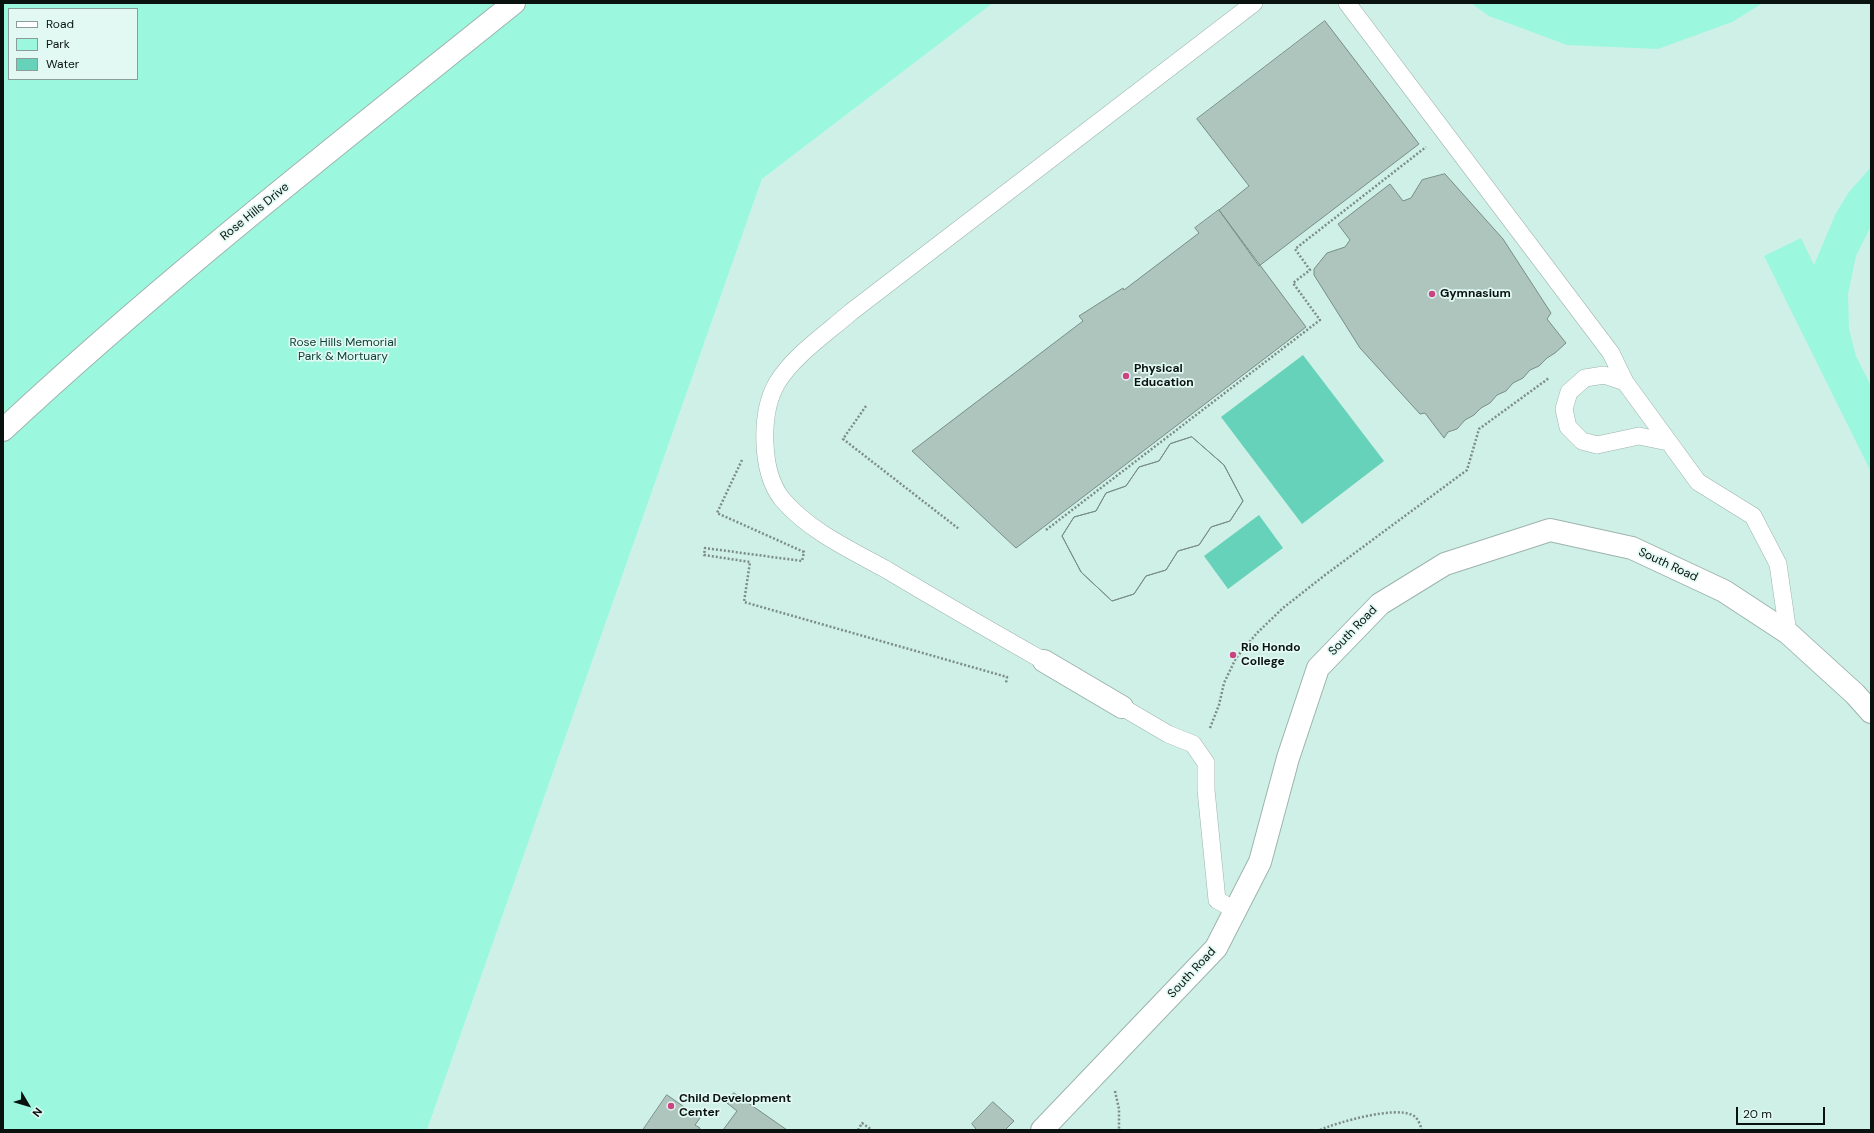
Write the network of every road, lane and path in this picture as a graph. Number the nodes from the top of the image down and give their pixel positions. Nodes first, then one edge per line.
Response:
1 (514, 3) edge
2 (1254, 3) edge
3 (1347, 3) edge
4 (1431, 143) dead end
5 (1551, 376) dead end
6 (1625, 382) junction
7 (866, 406) dead end
8 (3, 430) edge
9 (1668, 442) junction
10 (742, 458) dead end
11 (959, 530) dead end
12 (1046, 530) dead end
13 (1788, 633) junction
14 (1044, 661) joint
15 (1006, 683) dead end
16 (1122, 707) joint
17 (1871, 712) edge
18 (1197, 751) junction
19 (1236, 910) junction
20 (1099, 1073) junction
21 (858, 1130) edge
22 (872, 1130) edge
23 (1042, 1130) edge
24 (1119, 1130) edge
25 (1320, 1130) edge
26 (1422, 1130) edge

1 - 8 street, Rose Hills Drive
2 - 14 lane
3 - 6 lane
4 - 12 path
5 - 18 path
6 - 9 lane
6 - 9 lane
7 - 11 path
9 - 13 lane
10 - 15 path
13 - 17 street, South Road
13 - 19 street, South Road
14 - 16 street
16 - 18 lane
18 - 19 lane
19 - 20 street, South Road
20 - 23 street, South Road
20 - 24 path
21 - 22 path
25 - 26 path

